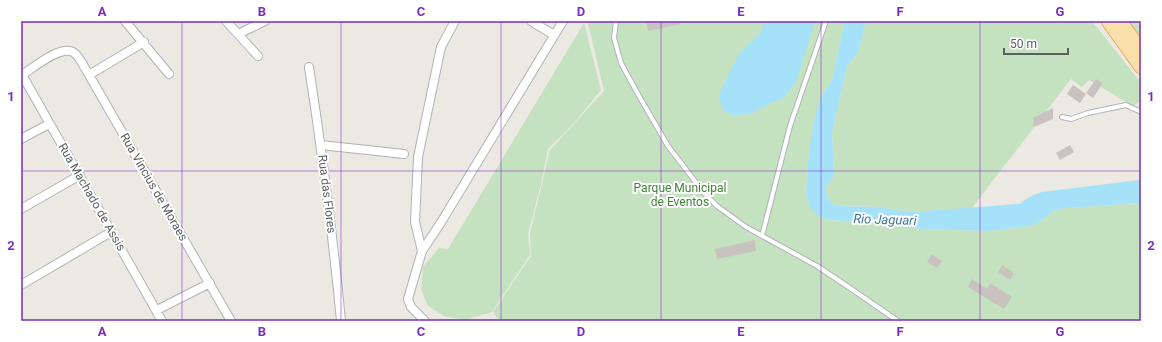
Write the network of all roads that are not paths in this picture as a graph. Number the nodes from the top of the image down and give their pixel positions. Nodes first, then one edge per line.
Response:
1 (125, 21) edge
2 (226, 21) edge
3 (265, 21) edge
4 (454, 21) edge
5 (531, 21) edge
6 (563, 21) edge
7 (616, 21) edge
8 (826, 21) edge
9 (1108, 21) edge
10 (1120, 21) edge
11 (238, 34) junction
12 (554, 35) junction
13 (144, 42) junction
14 (1141, 50) edge
15 (258, 56) dead end
16 (309, 67) dead end
17 (1141, 67) edge
18 (22, 74) edge
19 (169, 74) dead end
20 (89, 75) junction
21 (1141, 112) edge
22 (1062, 117) dead end
23 (49, 124) junction
24 (21, 139) edge
25 (321, 145) junction
26 (404, 154) dead end
27 (80, 175) junction
28 (21, 209) edge
29 (111, 232) junction
30 (762, 236) junction
31 (422, 251) junction
32 (210, 283) junction
33 (21, 285) edge
34 (157, 310) junction
35 (162, 321) edge
36 (231, 321) edge
37 (341, 321) edge
38 (425, 321) edge
39 (898, 321) edge

1 - 13 street
2 - 11 street
3 - 11 street
4 - 31 street
5 - 12 street
6 - 12 street
7 - 30 lane
8 - 30 lane
9 - 17 main road
10 - 14 main road
11 - 15 street
12 - 31 street
13 - 19 street
13 - 20 street
16 - 25 street, Rua das Flores
18 - 20 street, Rua Vincius de Moraes
18 - 23 street, Rua Machado de Assis
20 - 32 street, Rua Vincius de Moraes
21 - 22 lane
23 - 24 street
23 - 27 street, Rua Machado de Assis
25 - 26 street
25 - 37 street, Rua das Flores
27 - 28 street
27 - 29 street, Rua Machado de Assis
29 - 33 street
29 - 34 street, Rua Machado de Assis
30 - 39 lane
31 - 38 street
32 - 34 street
32 - 36 street, Rua Vincius de Moraes
34 - 35 street, Rua Machado de Assis

